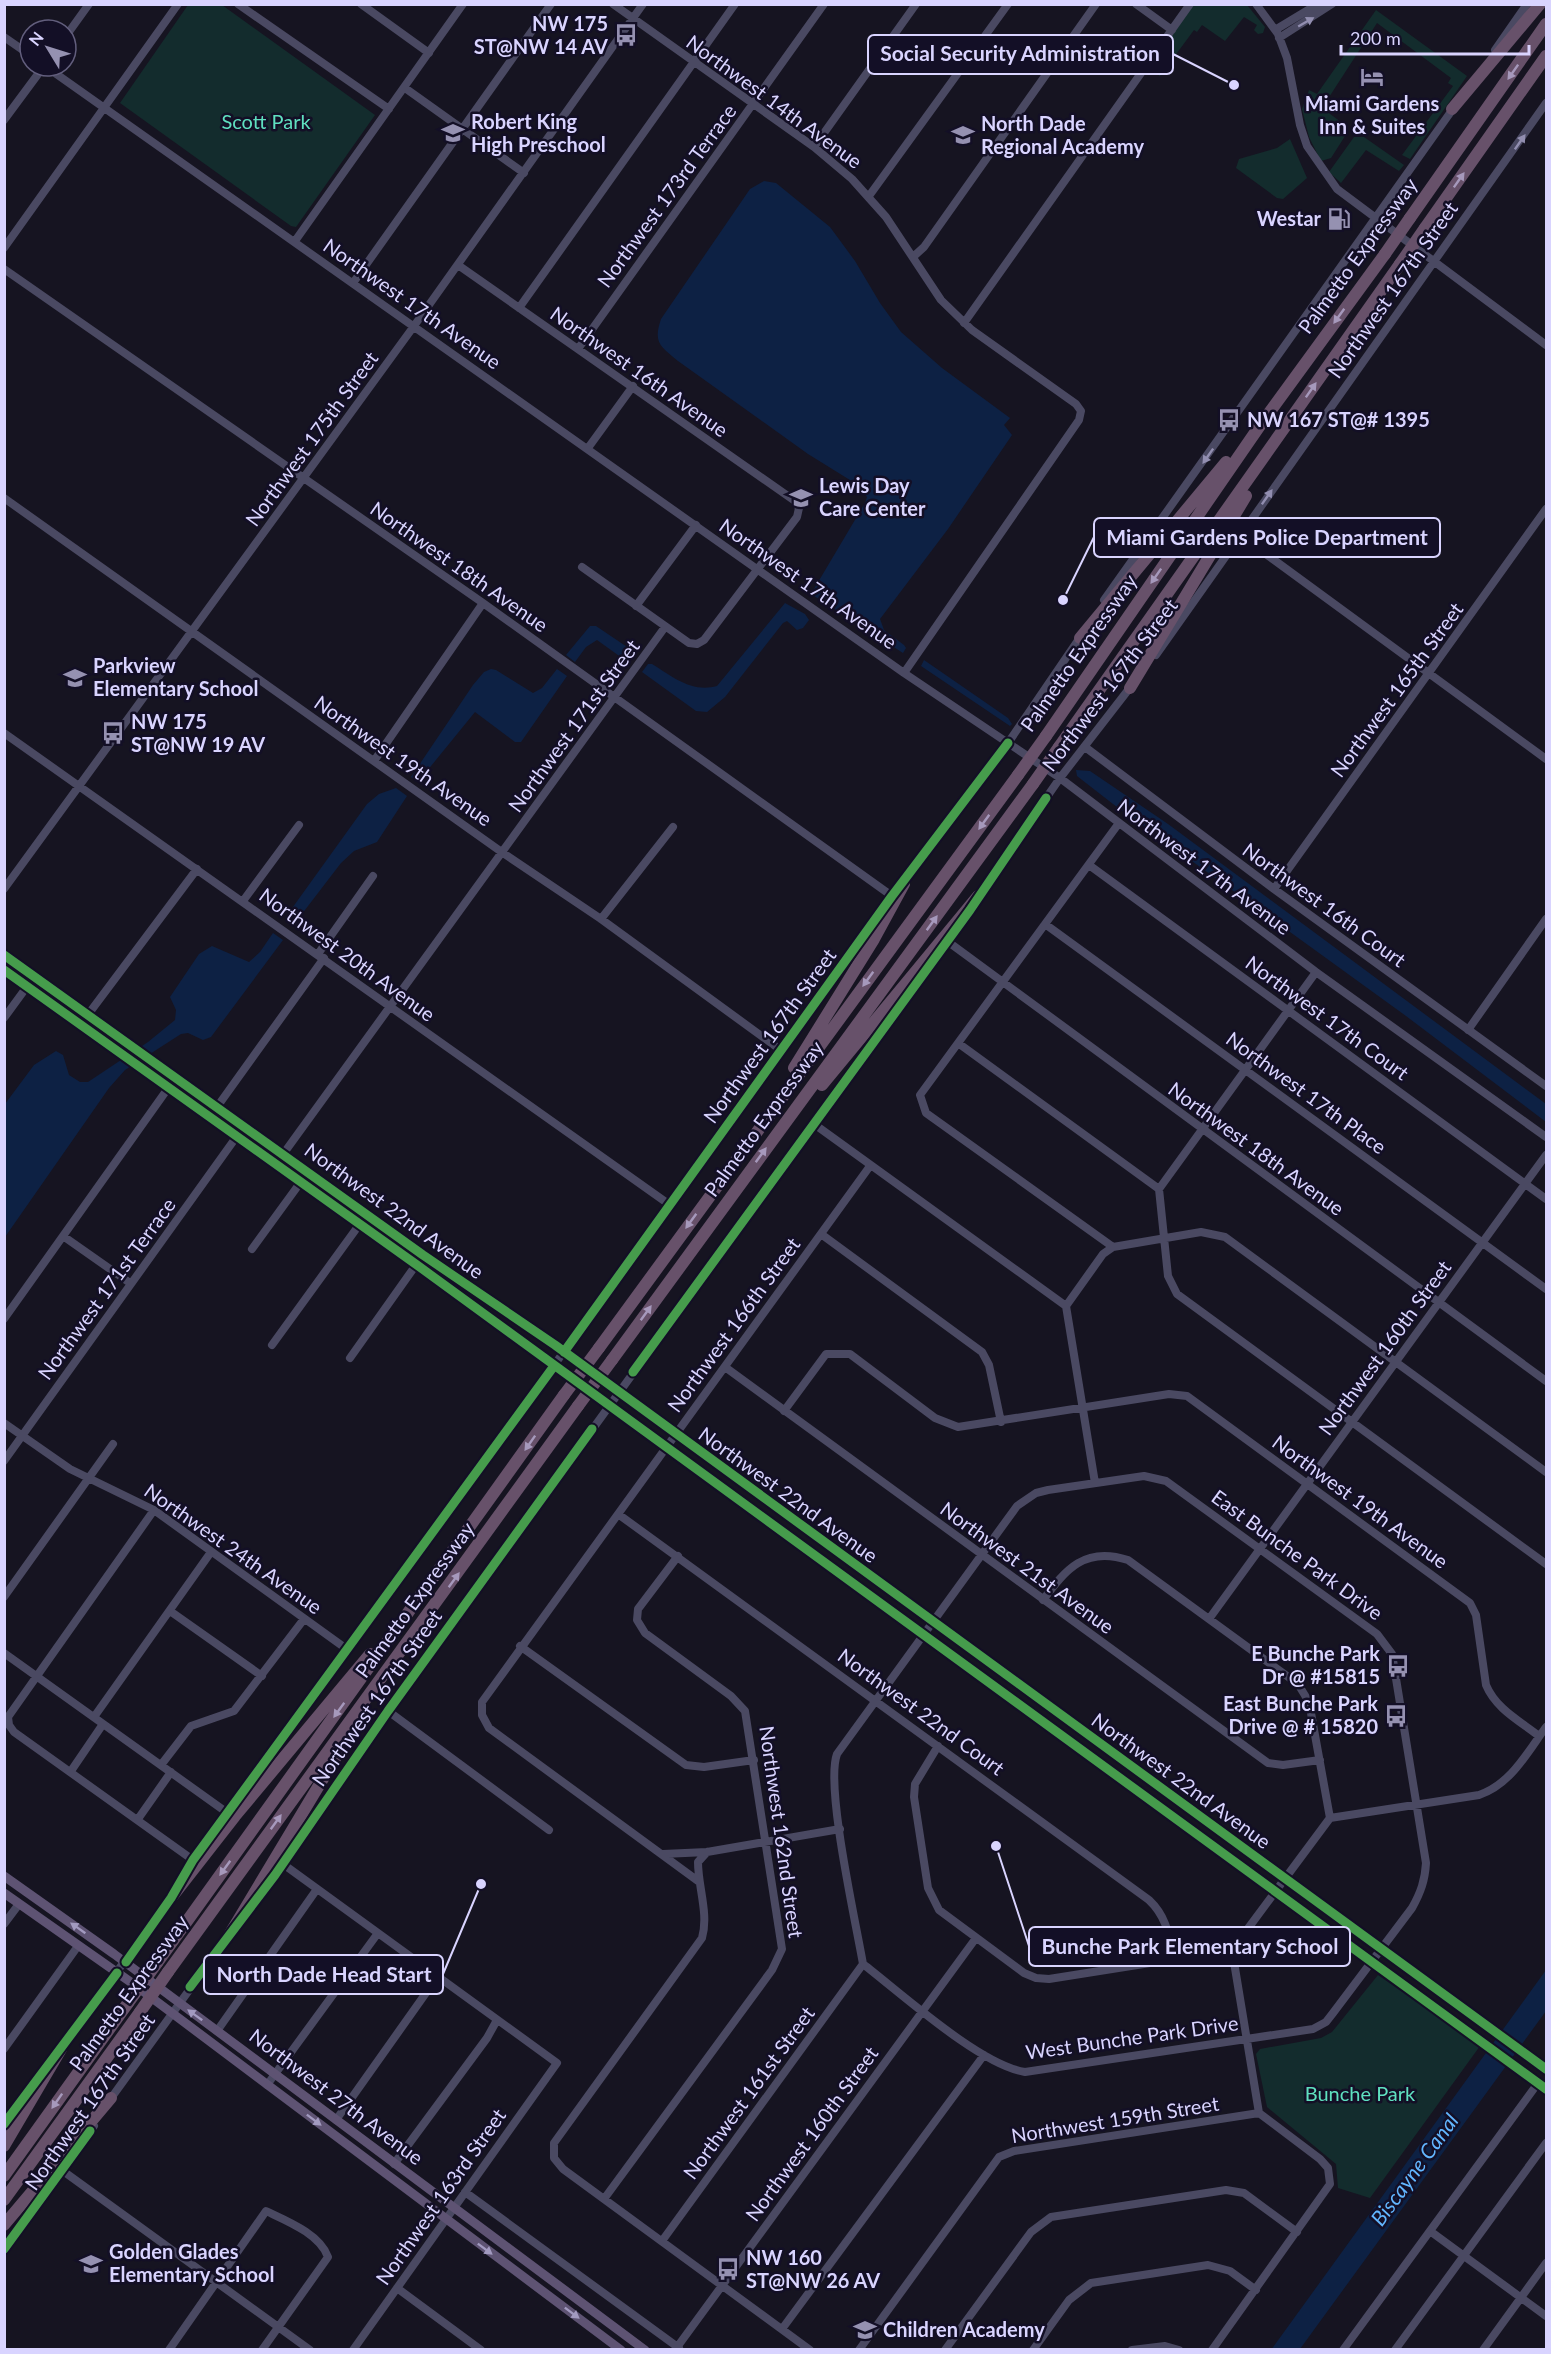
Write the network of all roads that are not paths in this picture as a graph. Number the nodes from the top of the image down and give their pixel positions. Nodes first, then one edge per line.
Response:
1 (178, 4) edge
2 (238, 4) edge
3 (362, 4) edge
4 (463, 4) edge
5 (550, 4) edge
6 (613, 4) edge
7 (643, 4) edge
8 (735, 4) edge
9 (824, 4) edge
10 (916, 4) edge
11 (1008, 4) edge
12 (1096, 4) edge
13 (1136, 4) edge
14 (1190, 4) edge
15 (1256, 4) edge
16 (1318, 4) edge
17 (1332, 4) edge
18 (1527, 4) edge
19 (1540, 4) edge
20 (88, 5) edge
21 (633, 18) junction
22 (78, 19) edge
23 (1546, 24) edge
24 (1172, 30) junction
25 (1275, 30) junction
26 (4, 37) edge
27 (1279, 38) junction
28 (18, 47) edge
29 (429, 53) junction
30 (1546, 56) edge
31 (693, 63) junction
32 (1546, 66) edge
33 (36, 78) edge
34 (62, 78) edge
35 (405, 88) junction
36 (1517, 98) junction
37 (1546, 103) edge
38 (753, 104) junction
39 (104, 108) junction
40 (1452, 109) junction
41 (389, 110) junction
42 (4, 120) edge
43 (462, 128) junction
44 (814, 147) junction
45 (524, 173) junction
46 (868, 196) junction
47 (1374, 219) junction
48 (295, 241) junction
49 (4, 248) edge
50 (913, 257) junction
51 (1434, 262) junction
52 (458, 265) junction
53 (4, 269) edge
54 (353, 283) junction
55 (519, 308) junction
56 (964, 323) junction
57 (414, 326) junction
58 (1546, 345) edge
59 (578, 349) junction
60 (633, 386) junction
61 (1261, 424) junction
62 (588, 448) junction
63 (1260, 464) junction
64 (304, 478) junction
65 (4, 498) edge
66 (1546, 509) edge
67 (696, 525) junction
68 (1240, 535) junction
69 (582, 567) dead end
70 (760, 569) junction
71 (483, 603) junction
72 (636, 606) junction
73 (665, 627) junction
74 (192, 632) junction
75 (1080, 638) junction
76 (904, 672) junction
77 (1429, 674) junction
78 (1130, 687) junction
79 (614, 698) junction
80 (4, 733) edge
81 (1008, 743) junction
82 (1085, 747) junction
83 (1546, 759) edge
84 (374, 760) junction
85 (1060, 778) junction
86 (79, 787) junction
87 (1119, 823) junction
88 (299, 825) dead end
89 (673, 827) dead end
90 (503, 853) junction
91 (1089, 865) junction
92 (197, 869) junction
93 (373, 876) dead end
94 (904, 884) junction
95 (1274, 889) junction
96 (4, 890) edge
97 (892, 896) junction
98 (978, 896) junction
99 (243, 901) junction
100 (602, 919) junction
101 (1546, 920) edge
102 (1045, 924) junction
103 (947, 941) junction
104 (4, 955) edge
105 (321, 956) junction
106 (4, 970) edge
107 (1316, 972) junction
108 (34, 977) junction
109 (1002, 983) junction
110 (28, 986) junction
111 (391, 1007) junction
112 (1289, 1011) junction
113 (88, 1014) junction
114 (4, 1018) edge
115 (81, 1024) junction
116 (1468, 1030) junction
117 (958, 1043) junction
118 (782, 1051) junction
119 (1246, 1069) junction
120 (176, 1077) junction
121 (1546, 1086) edge
122 (169, 1087) junction
123 (217, 1107) junction
124 (785, 1122) junction
125 (814, 1124) junction
126 (1203, 1130) junction
127 (237, 1136) junction
128 (1546, 1137) edge
129 (283, 1154) junction
130 (1546, 1155) edge
131 (737, 1158) junction
132 (276, 1164) junction
133 (870, 1166) junction
134 (308, 1172) junction
135 (302, 1182) junction
136 (1526, 1184) junction
137 (1159, 1189) junction
138 (1546, 1199) edge
139 (670, 1205) junction
140 (367, 1214) junction
141 (359, 1223) junction
142 (821, 1234) junction
143 (63, 1236) junction
144 (1163, 1237) junction
145 (1482, 1243) junction
146 (1113, 1247) junction
147 (252, 1249) dead end
148 (423, 1255) junction
149 (417, 1265) junction
150 (130, 1283) junction
151 (1546, 1289) edge
152 (1439, 1303) junction
153 (1066, 1306) junction
154 (4, 1319) edge
155 (272, 1345) dead end
156 (564, 1352) junction
157 (350, 1358) dead end
158 (1395, 1362) junction
159 (554, 1366) junction
160 (725, 1367) junction
161 (1546, 1381) edge
162 (618, 1393) junction
163 (609, 1406) junction
164 (1083, 1408) junction
165 (784, 1412) junction
166 (1352, 1421) junction
167 (1001, 1422) junction
168 (4, 1423) edge
169 (674, 1434) junction
170 (22, 1436) junction
171 (113, 1444) dead end
172 (666, 1447) junction
173 (4, 1461) edge
174 (1546, 1472) edge
175 (91, 1477) junction
176 (1095, 1483) junction
177 (1307, 1483) junction
178 (153, 1510) junction
179 (618, 1514) junction
180 (1260, 1548) junction
181 (211, 1552) junction
182 (678, 1556) junction
183 (981, 1556) junction
184 (1546, 1564) edge
185 (4, 1597) edge
186 (1043, 1600) junction
187 (170, 1611) junction
188 (410, 1612) junction
189 (304, 1619) junction
190 (1209, 1619) junction
191 (933, 1623) junction
192 (924, 1634) junction
193 (520, 1646) junction
194 (348, 1650) junction
195 (4, 1653) edge
196 (36, 1675) junction
197 (262, 1676) junction
198 (383, 1679) junction
199 (877, 1700) junction
200 (388, 1711) junction
201 (94, 1717) junction
202 (103, 1724) junction
203 (1546, 1727) edge
204 (1539, 1736) junction
205 (938, 1746) junction
206 (754, 1760) junction
207 (1320, 1760) junction
208 (161, 1765) junction
209 (71, 1772) junction
210 (171, 1772) junction
211 (1416, 1805) junction
212 (229, 1814) junction
213 (1330, 1818) junction
214 (138, 1820) junction
215 (840, 1829) junction
216 (549, 1830) dead end
217 (767, 1843) junction
218 (707, 1852) junction
219 (690, 1854) junction
220 (675, 1859) junction
221 (193, 1860) junction
222 (283, 1864) junction
223 (698, 1865) junction
224 (689, 1874) junction
225 (4, 1876) edge
226 (1284, 1879) junction
227 (698, 1881) junction
228 (317, 1889) junction
229 (1276, 1890) junction
230 (4, 1893) edge
231 (171, 1898) junction
232 (19, 1904) junction
233 (4, 1924) edge
234 (378, 1933) junction
235 (228, 1937) junction
236 (976, 1938) junction
237 (78, 1946) junction
238 (1232, 1950) junction
239 (1380, 1950) junction
240 (1174, 1959) junction
241 (1372, 1961) junction
242 (126, 1962) junction
243 (863, 1964) junction
244 (117, 1973) junction
245 (438, 1977) junction
246 (179, 2003) junction
247 (923, 2010) junction
248 (172, 2014) junction
249 (496, 2020) junction
250 (217, 2031) junction
251 (1246, 2038) junction
252 (4, 2049) edge
253 (61, 2049) junction
254 (984, 2055) junction
255 (1546, 2069) edge
256 (275, 2075) junction
257 (267, 2085) junction
258 (1542, 2086) edge
259 (111, 2098) junction
260 (1259, 2113) junction
261 (6, 2119) edge
262 (336, 2120) junction
263 (1546, 2143) edge
264 (4, 2146) edge
265 (394, 2164) junction
266 (63, 2171) junction
267 (4, 2176) edge
268 (465, 2192) junction
269 (604, 2199) junction
270 (4, 2200) edge
271 (454, 2207) junction
272 (446, 2219) junction
273 (4, 2224) edge
274 (1430, 2231) junction
275 (1297, 2232) junction
276 (662, 2241) junction
277 (4, 2250) edge
278 (1464, 2256) junction
279 (1546, 2263) edge
280 (534, 2266) junction
281 (525, 2278) junction
282 (216, 2283) junction
283 (722, 2286) junction
284 (397, 2288) junction
285 (1256, 2290) junction
286 (1521, 2297) junction
287 (1546, 2316) edge
288 (279, 2326) junction
289 (782, 2329) junction
290 (678, 2348) edge
291 (169, 2349) edge
292 (262, 2349) edge
293 (310, 2349) edge
294 (353, 2349) edge
295 (481, 2349) edge
296 (621, 2349) edge
297 (645, 2349) edge
298 (810, 2349) edge
299 (859, 2349) edge
300 (945, 2349) edge
301 (1033, 2349) edge
302 (1131, 2349) edge
303 (1179, 2349) edge
304 (1212, 2349) edge
305 (1343, 2349) edge
306 (1395, 2349) edge
307 (1483, 2349) edge

1 - 39 street
2 - 41 street
3 - 29 street
4 - 29 street
5 - 43 street
6 - 21 street, Northwest 14th Avenue
7 - 21 street, Northwest 175th Street
8 - 31 street
9 - 38 street, Northwest 173rd Terrace
10 - 44 street
11 - 46 street
12 - 50 street
13 - 24 street
14 - 24 street
15 - 25 street
16 - 25 street
27 -> 17 street
18 - 40 street, Northwest 167th Street
19 - 40 highway
20 - 22 street
21 - 31 street, Northwest 14th Avenue
21 - 45 street, Northwest 175th Street
23 -> 61 highway, Palmetto Expressway, bridge
24 - 56 street
25 - 27 street
26 - 28 street
27 - 47 street
29 - 35 street
30 - 36 highway, Palmetto Expressway
31 - 38 street, Northwest 14th Avenue
31 - 55 street
32 - 36 highway
33 - 42 street
34 - 39 street, Northwest 17th Avenue
35 - 41 street
35 - 43 street
63 -> 36 highway, Palmetto Expressway, bridge
51 -> 37 street, Northwest 167th Street
38 - 44 street, Northwest 14th Avenue
38 - 59 street, Northwest 173rd Terrace
39 - 48 street, Northwest 17th Avenue
39 - 49 street
40 - 47 street, Northwest 167th Street
41 - 48 street
43 - 45 street
43 - 54 street
44 - 46 street, Northwest 14th Avenue
45 - 52 street, Northwest 175th Street
46 - 50 street, Northwest 14th Avenue
47 - 51 street
47 -> 75 street, Northwest 167th Street
48 - 54 street, Northwest 17th Avenue
50 - 56 street, Northwest 14th Avenue
51 - 58 street
68 -> 51 street, Northwest 167th Street
52 - 55 street, Northwest 16th Avenue
52 - 57 street, Northwest 175th Street
53 - 64 street, Northwest 18th Avenue
54 - 57 street, Northwest 17th Avenue
55 - 59 street, Northwest 16th Avenue
56 - 76 street, Northwest 14th Avenue
57 - 62 street, Northwest 17th Avenue
57 - 64 street, Northwest 175th Street
59 - 60 street, Northwest 16th Avenue
60 - 62 street
60 - 70 street, Northwest 16th Avenue
61 - 75 highway
61 -> 131 highway, Palmetto Expressway, bridge
62 - 67 street, Northwest 17th Avenue
63 - 78 highway
124 -> 63 highway, Palmetto Expressway, bridge
64 - 71 street, Northwest 18th Avenue
64 - 74 street, Northwest 175th Street
65 - 74 street, Northwest 19th Avenue
66 - 77 street, Northwest 165th Street
67 - 70 street, Northwest 17th Avenue
67 - 72 street
68 - 77 street
68 - 78 street, Northwest 167th Street
69 - 72 street
70 - 73 street
70 - 76 street, Northwest 17th Avenue
71 - 79 street, Northwest 18th Avenue
71 - 84 street
72 - 73 street
73 - 79 street, Northwest 171st Street
74 - 84 street, Northwest 19th Avenue
74 - 86 street, Northwest 175th Street
75 - 81 street, Northwest 167th Street
76 - 81 street, Northwest 17th Avenue
77 - 83 street
77 - 95 street, Northwest 165th Street
78 - 82 street, Northwest 167th Street
79 - 90 street, Northwest 171st Street
79 - 97 street, Northwest 18th Avenue
80 - 86 street, Northwest 20th Avenue
81 - 85 street, Northwest 17th Avenue
81 - 94 street, Northwest 167th Street
82 - 85 street, Northwest 167th Street
82 - 95 street, Northwest 16th Court
84 - 90 street, Northwest 19th Avenue
85 - 87 street, Northwest 17th Avenue
85 - 98 street, Northwest 167th Street
86 - 92 street, Northwest 20th Avenue
86 - 96 street, Northwest 175th Street
87 - 91 street
87 - 107 street, Northwest 17th Avenue
88 - 99 street
89 - 100 street
90 - 100 street, Northwest 19th Avenue
90 - 111 street, Northwest 171st Street
91 - 102 street
91 - 112 street, Northwest 17th Court
92 - 99 street, Northwest 20th Avenue
92 - 113 street
93 - 105 street
94 - 97 street, Northwest 167th Street
94 - 131 highway
95 - 116 street, Northwest 16th Court
97 - 118 street, Northwest 167th Street
98 - 103 street, Northwest 167th Street
98 - 124 highway
99 - 105 street, Northwest 20th Avenue
100 - 118 street, Northwest 19th Avenue
101 - 116 street
102 - 109 street
102 - 119 street, Northwest 17th Place
103 - 109 street, Northwest 18th Avenue
103 - 125 street, Northwest 167th Street
104 - 108 main road, Northwest 22nd Avenue
105 - 111 street, Northwest 20th Avenue
105 - 123 street
106 - 110 main road, Northwest 22nd Avenue
107 - 112 street
107 - 128 street, Northwest 17th Avenue
108 - 110 street
108 - 113 main road, Northwest 22nd Avenue
109 - 117 street
109 - 126 street, Northwest 18th Avenue
110 - 114 street
110 - 115 main road, Northwest 22nd Avenue
111 - 129 street, Northwest 171st Street
111 - 139 street, Northwest 20th Avenue
112 - 119 street
112 - 136 street, Northwest 17th Court
113 - 115 street
113 - 120 main road, Northwest 22nd Avenue
115 - 122 main road, Northwest 22nd Avenue
116 - 121 street, Northwest 16th Court
117 - 137 street
117 - 146 street
118 - 139 street, Northwest 167th Street
119 - 126 street
119 - 145 street, Northwest 17th Place
120 - 122 street
120 - 123 main road, Northwest 22nd Avenue
122 - 127 main road, Northwest 22nd Avenue
122 - 143 street
123 - 129 main road, Northwest 22nd Avenue
198 -> 124 highway, Palmetto Expressway, bridge
125 - 133 street
125 - 162 street, Northwest 167th Street
126 - 137 street
126 - 152 street, Northwest 18th Avenue
127 - 132 main road, Northwest 22nd Avenue
127 - 150 street, Northwest 171st Terrace
129 - 132 street, Northwest 171st Street
129 - 134 main road, Northwest 22nd Avenue
130 - 136 street, Northwest 160th Street
131 -> 188 highway, Palmetto Expressway, bridge
132 - 135 main road, Northwest 22nd Avenue
133 - 142 street, Northwest 166th Street
133 - 153 street
134 - 135 street
134 - 140 main road, Northwest 22nd Avenue
135 - 141 main road, Northwest 22nd Avenue
135 - 147 street
136 - 138 street, Northwest 17th Court
136 - 145 street, Northwest 160th Street
137 - 144 street
139 - 156 street, Northwest 167th Street
140 - 141 street
140 - 148 main road, Northwest 22nd Avenue
141 - 149 main road, Northwest 22nd Avenue
141 - 155 street
142 - 160 street, Northwest 166th Street
142 - 167 street
143 - 150 street
143 - 154 street
144 - 146 street
144 - 158 street
144 - 166 street
145 - 151 street, Northwest 17th Place
145 - 152 street, Northwest 160th Street
146 - 153 street
148 - 149 street
148 - 156 main road, Northwest 22nd Avenue
149 - 157 street
149 - 159 main road, Northwest 22nd Avenue
150 - 170 street, Northwest 171st Terrace
152 - 158 street, Northwest 160th Street
152 - 161 street, Northwest 18th Avenue
153 - 164 street
156 - 159 street, Northwest 167th Street
156 - 162 main road, Northwest 22nd Avenue
158 - 166 street, Northwest 160th Street
158 - 174 street
159 - 163 main road, Northwest 22nd Avenue
159 - 194 street, Northwest 167th Street
160 - 165 street, Northwest 21st Avenue
160 - 169 street, Northwest 166th Street
162 - 163 street, Northwest 167th Street
162 - 169 main road, Northwest 22nd Avenue
163 - 172 main road, Northwest 22nd Avenue
163 - 200 street, Northwest 167th Street
164 - 167 street
164 - 176 street
164 - 177 street, Northwest 19th Avenue
165 - 167 street
165 - 183 street, Northwest 21st Avenue
166 - 177 street, Northwest 160th Street
166 - 184 street
168 - 170 street, Northwest 24th Avenue
169 - 172 street, Northwest 166th Street
169 - 191 main road, Northwest 22nd Avenue
170 - 173 street, Northwest 171st Terrace
170 - 175 street, Northwest 24th Avenue
171 - 175 street
172 - 179 street, Northwest 166th Street
172 - 192 main road, Northwest 22nd Avenue
175 - 178 street, Northwest 24th Avenue
175 - 185 street
176 - 180 street, East Bunche Park Drive
176 - 183 street, East Bunche Park Drive
177 - 180 street, Northwest 160th Street
177 - 204 street, Northwest 19th Avenue
178 - 181 street, Northwest 24th Avenue
178 - 196 street
179 - 182 street, Northwest 22nd Court
179 - 193 street, Northwest 166th Street
180 - 190 street, Northwest 160th Street
180 - 211 street, East Bunche Park Drive
181 - 187 street
181 - 189 street, Northwest 24th Avenue
182 - 199 street, Northwest 22nd Court
182 - 206 street, Northwest 162nd Street
183 - 186 street, Northwest 21st Avenue
183 - 191 street, East Bunche Park Drive
186 - 190 street
186 - 207 street, Northwest 21st Avenue
187 - 197 street
187 - 201 street
188 - 231 highway
188 -> 267 highway, Palmetto Expressway, bridge
189 - 194 street, Northwest 24th Avenue
189 - 197 street
190 - 207 street
191 - 192 street
191 - 226 main road, Northwest 22nd Avenue
192 - 199 street
192 - 229 main road, Northwest 22nd Avenue
193 - 206 street
193 - 220 street, Northwest 166th Street
194 - 212 street, Northwest 167th Street
195 - 196 street
196 - 201 street
196 - 209 street
197 - 208 street
198 - 235 highway
270 -> 198 highway, Palmetto Expressway, bridge
199 - 205 street, Northwest 22nd Court
199 - 215 street
200 - 216 street
200 - 222 street, Northwest 167th Street
201 - 202 street
202 - 208 street
202 - 209 street
203 - 204 street
204 - 211 street
205 - 236 street
205 - 240 street, Northwest 22nd Court
206 - 217 street, Northwest 162nd Street
207 - 213 street
208 - 210 street
209 - 214 street
210 - 212 street
210 - 214 street
211 - 213 street
211 - 239 street, East Bunche Park Drive
212 - 221 street, Northwest 167th Street
213 - 226 street
214 - 221 street
215 - 217 street
215 - 243 street
217 - 218 street
217 - 269 street, Northwest 162nd Street
218 - 219 street
218 - 223 street
219 - 220 street
219 - 223 street
220 - 224 street
221 - 231 street, Northwest 167th Street
222 - 228 street
222 - 235 street, Northwest 167th Street
223 - 224 street
223 - 227 street
224 - 227 street
242 -> 225 main road, Northwest 27th Avenue
226 - 229 street
226 - 239 main road, Northwest 22nd Avenue
227 - 269 street
228 - 234 street
228 - 250 street
229 - 238 street
229 - 241 main road, Northwest 22nd Avenue
230 - 232 main road, Northwest 27th Avenue
231 - 242 street, Northwest 167th Street
232 - 233 street
232 - 237 main road, Northwest 27th Avenue
234 - 245 street
234 - 256 street
235 - 246 street, Northwest 167th Street
236 - 240 street
236 - 247 street, Northwest 160th Street
237 - 244 main road, Northwest 27th Avenue
237 - 252 street
238 - 240 street
238 - 251 street
239 - 241 street, West Bunche Park Drive
239 - 255 main road, Northwest 22nd Avenue
241 - 251 street, West Bunche Park Drive
241 - 258 main road, Northwest 22nd Avenue
242 - 244 street, Northwest 167th Street
242 - 246 main road, Northwest 27th Avenue
243 - 247 street, West Bunche Park Drive
243 - 276 street, Northwest 161st Street
244 - 248 main road, Northwest 27th Avenue
244 - 253 street
245 - 249 street
245 - 262 street
246 - 248 street, Northwest 167th Street
250 -> 246 main road, Northwest 27th Avenue
247 - 254 street, West Bunche Park Drive
247 - 283 street, Northwest 160th Street
248 - 257 main road, Northwest 27th Avenue
248 - 259 street, Northwest 167th Street
249 - 265 street
249 - 268 street, Northwest 163rd Street
250 - 256 main road, Northwest 27th Avenue
251 - 254 street, West Bunche Park Drive
251 - 260 street
253 - 261 street
253 - 264 highway
254 - 289 street
256 - 257 street
256 - 262 main road, Northwest 27th Avenue
257 -> 272 main road, Northwest 27th Avenue
258 - 274 street
259 - 266 street, Northwest 167th Street
259 - 273 highway
260 - 275 street
260 - 299 street, Northwest 159th Street
262 - 265 main road, Northwest 27th Avenue
263 - 278 street
265 - 271 main road, Northwest 27th Avenue
266 - 277 street, Northwest 167th Street
266 - 282 street
268 - 271 street, Northwest 163rd Street
268 - 290 street
269 - 276 street
271 - 272 street, Northwest 163rd Street
271 - 280 main road, Northwest 27th Avenue
272 -> 281 main road, Northwest 27th Avenue
272 - 284 street, Northwest 163rd Street
274 - 278 street
274 - 305 street
275 - 285 street
275 - 300 street
276 - 283 street
278 - 286 street
278 - 306 street
279 - 286 street
280 - 281 main road
280 - 297 main road, Northwest 27th Avenue
281 -> 296 main road, Northwest 27th Avenue
282 - 288 street
282 - 288 street
282 - 291 street
283 - 289 street
283 - 290 street, Northwest 160th Street
284 - 294 street, Northwest 163rd Street
284 - 295 street
285 - 301 street
285 - 304 street
286 - 287 street
286 - 307 street
288 - 292 street
288 - 293 street
289 - 298 street
302 - 303 street

